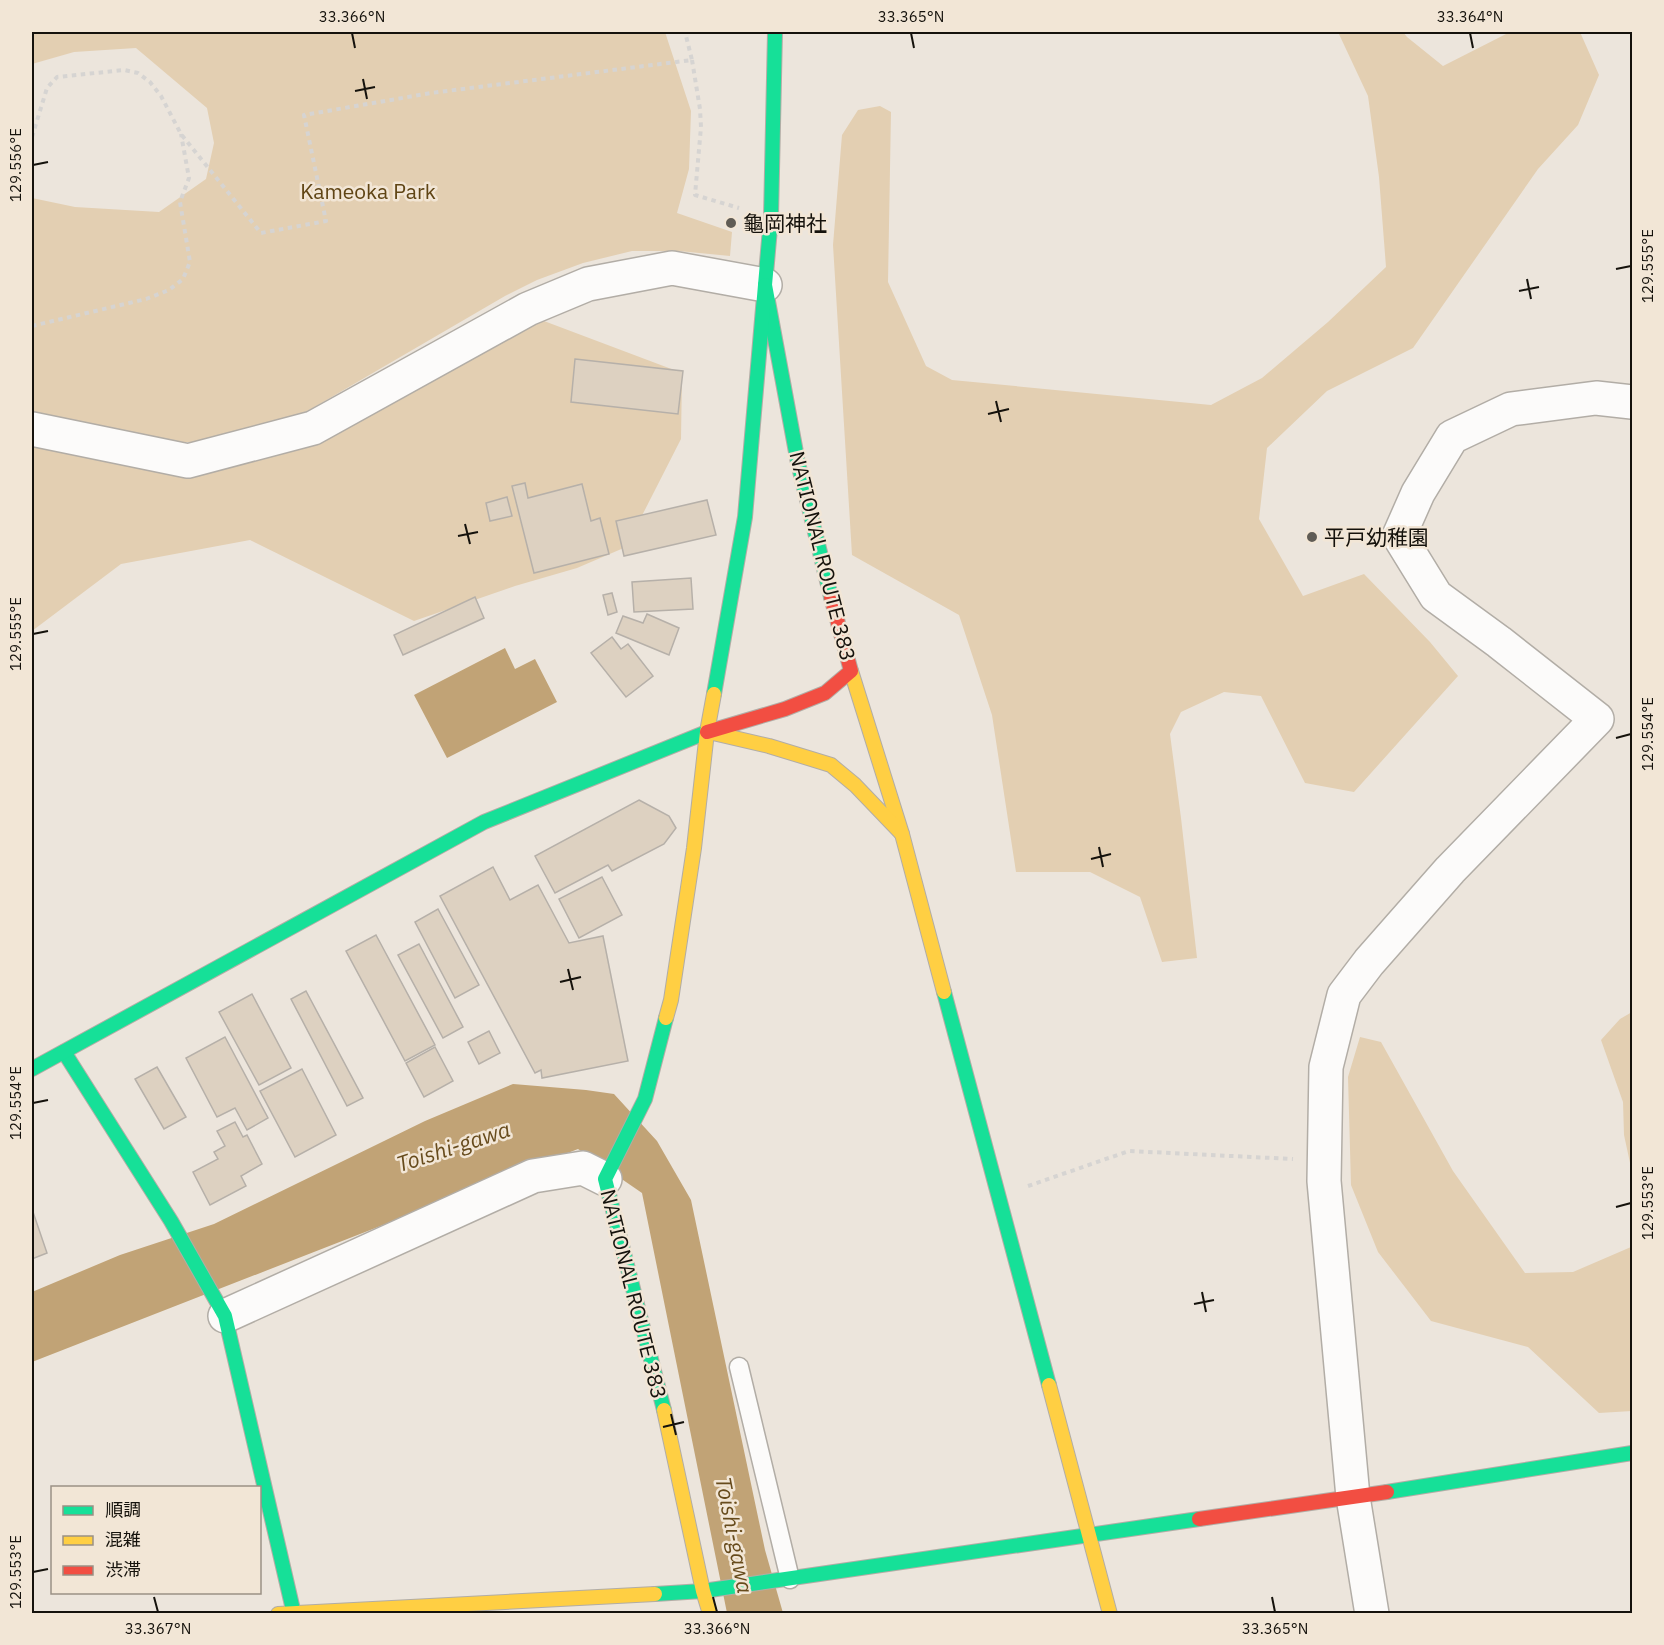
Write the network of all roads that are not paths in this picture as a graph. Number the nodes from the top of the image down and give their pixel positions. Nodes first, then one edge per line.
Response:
1 (775, 32) edge
2 (765, 285) junction
3 (1632, 402) edge
4 (32, 429) edge
5 (851, 671) junction
6 (707, 732) junction
7 (902, 834) junction
8 (64, 1052) junction
9 (32, 1069) edge
10 (605, 1179) junction
11 (225, 1316) junction
12 (739, 1367) dead end
13 (1632, 1453) edge
14 (1353, 1497) junction
15 (1089, 1534) junction
16 (783, 1579) junction
17 (703, 1591) junction
18 (294, 1613) edge
19 (278, 1614) edge
20 (710, 1614) edge
21 (1110, 1614) edge
22 (1372, 1614) edge

1 - 2 main road, NATIONAL ROUTE 383
2 - 4 street
2 - 5 main road, NATIONAL ROUTE 383
2 - 6 main road, NATIONAL ROUTE 383
3 - 14 street
5 - 6 main road, NATIONAL ROUTE 383
5 - 7 main road
6 - 7 main road
6 - 8 main road
6 - 10 main road, NATIONAL ROUTE 383
7 - 15 main road
8 - 9 main road
8 - 11 main road
10 - 11 street
10 - 17 main road, NATIONAL ROUTE 383
11 - 18 main road
12 - 16 lane
13 - 14 main road
14 - 15 main road
14 - 22 street
15 - 16 main road
15 - 21 main road
16 - 17 main road
17 - 18 main road
17 - 20 main road, NATIONAL ROUTE 383
18 - 19 main road

